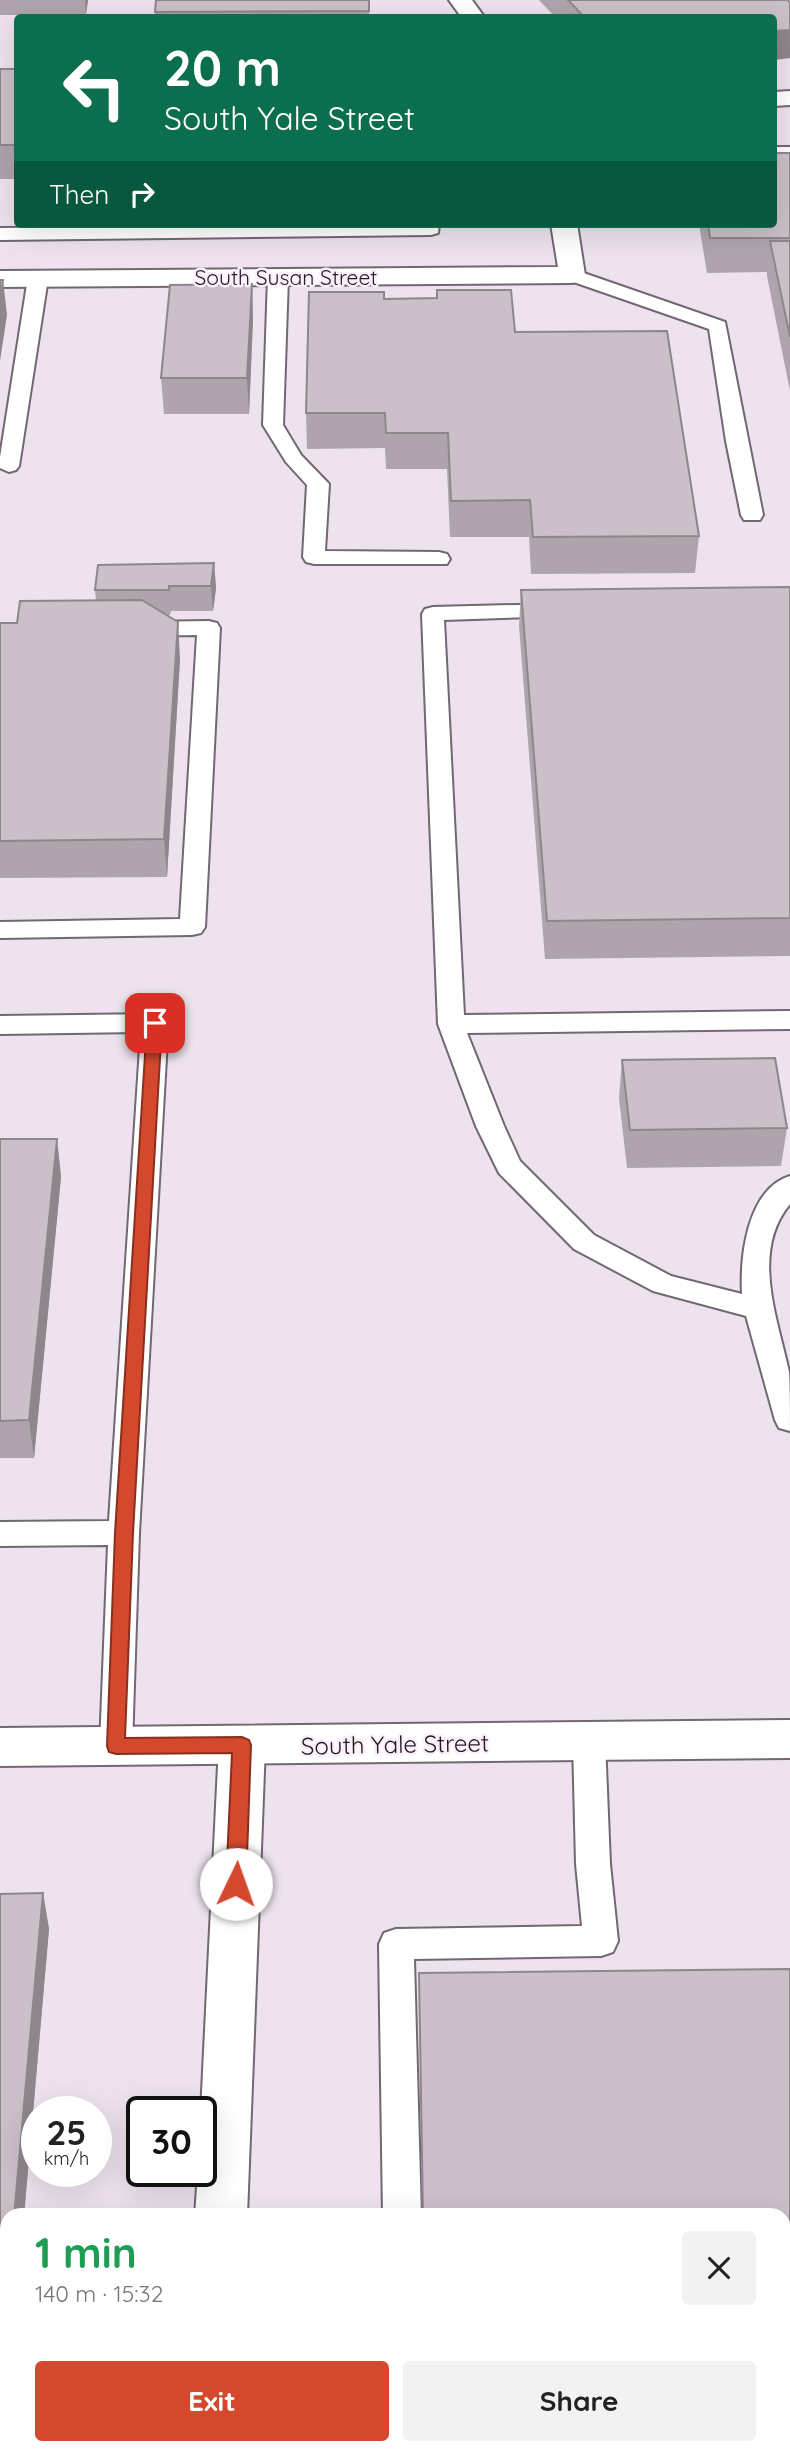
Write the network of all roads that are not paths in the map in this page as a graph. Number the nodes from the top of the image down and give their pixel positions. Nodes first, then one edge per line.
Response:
1 (460, 0) edge
2 (471, 14) edge
3 (431, 228) edge
4 (565, 228) edge
5 (0, 234) edge
6 (572, 275) junction
7 (278, 277) junction
8 (37, 278) junction
9 (0, 279) edge
10 (9, 466) dead end
11 (752, 515) dead end
12 (439, 559) dead end
13 (582, 610) edge
14 (111, 629) edge
15 (0, 930) edge
16 (790, 1020) edge
17 (451, 1024) junction
18 (0, 1025) edge
19 (790, 1186) edge
20 (757, 1308) junction
21 (790, 1420) edge
22 (124, 1533) junction
23 (0, 1534) edge
24 (790, 1740) edge
25 (589, 1741) junction
26 (242, 1745) junction
27 (116, 1746) junction
28 (0, 1747) edge
29 (221, 2208) edge
30 (402, 2208) edge

1 - 2 street
3 - 5 lane
4 - 6 street
6 - 7 street, South Susan Street
6 - 11 lane
7 - 8 street, South Susan Street
7 - 12 lane
8 - 9 street, South Susan Street
8 - 10 lane
13 - 17 lane
14 - 15 lane
16 - 17 lane
17 - 20 lane
18 - 22 lane
19 - 20 lane
20 - 21 lane
22 - 23 lane
22 - 27 lane
24 - 25 street, South Yale Street
25 - 26 street, South Yale Street
25 - 30 lane
26 - 27 street, South Yale Street
26 - 29 street
27 - 28 street, South Yale Street

